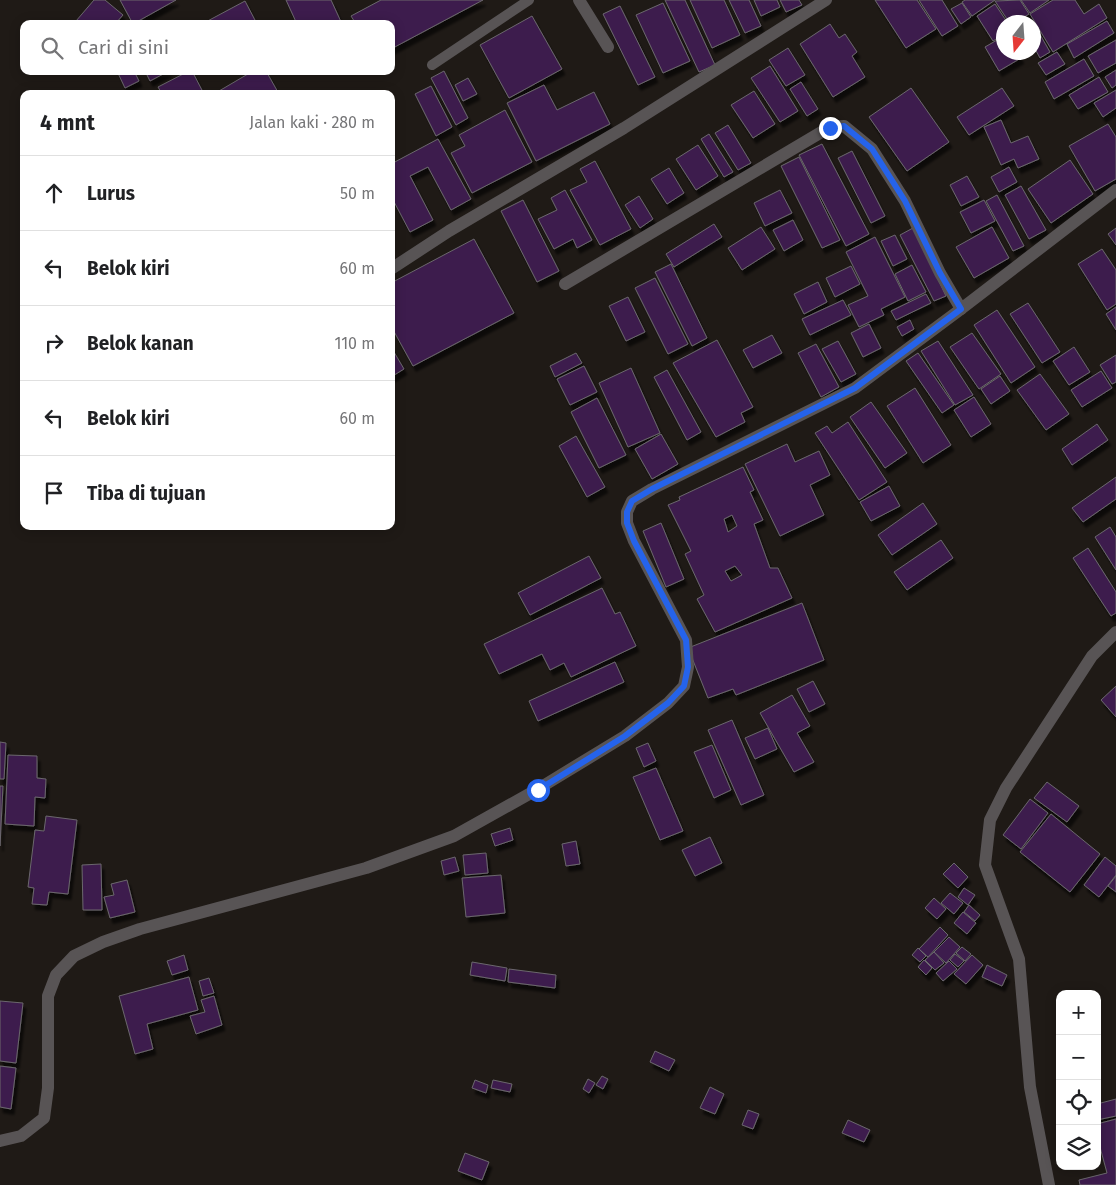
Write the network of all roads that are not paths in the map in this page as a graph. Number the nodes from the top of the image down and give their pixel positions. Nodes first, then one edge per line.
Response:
1 (529, 0) edge
2 (579, 0) edge
3 (826, 0) edge
4 (608, 47) dead end
5 (432, 65) dead end
6 (1116, 190) edge
7 (395, 266) edge
8 (565, 284) dead end
9 (961, 309) junction
10 (1116, 632) edge
11 (0, 1141) edge
12 (1049, 1185) edge

1 - 5 lane
2 - 4 street
3 - 7 street
6 - 9 street
8 - 9 street
9 - 11 street
10 - 12 street

